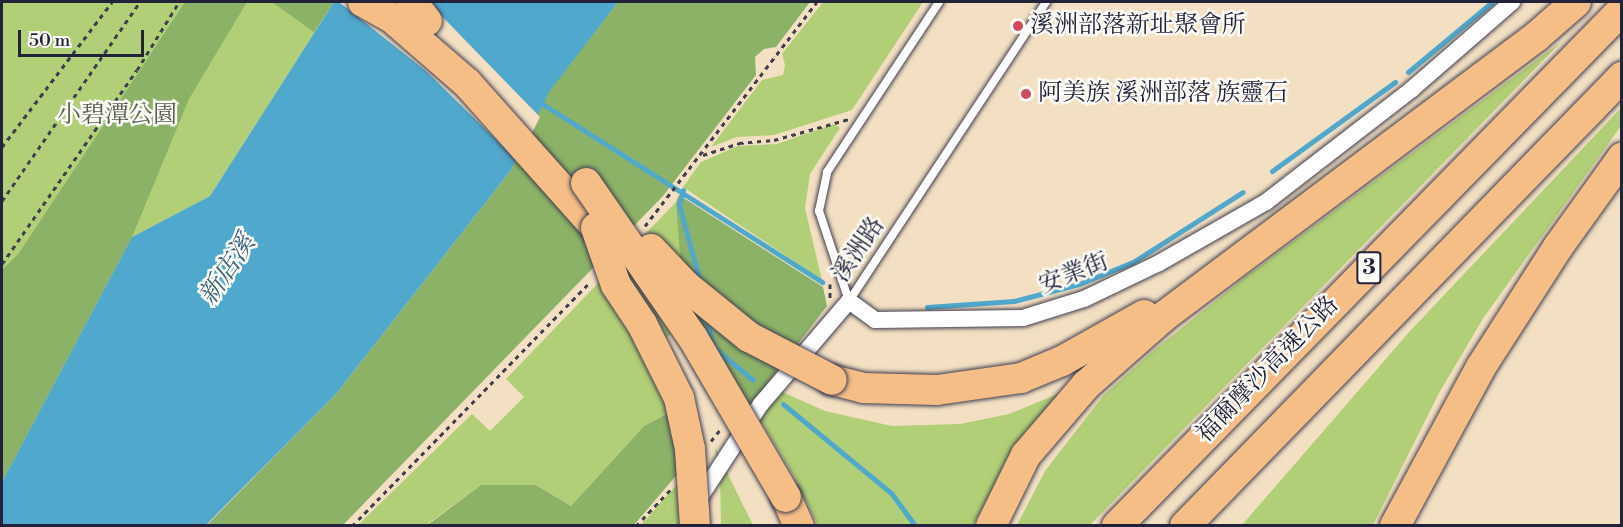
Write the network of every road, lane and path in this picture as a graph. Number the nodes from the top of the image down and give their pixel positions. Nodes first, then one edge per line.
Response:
1 (112, 2) edge
2 (140, 2) edge
3 (179, 2) edge
4 (363, 2) edge
5 (400, 2) edge
6 (939, 2) edge
7 (1046, 2) edge
8 (1512, 2) edge
9 (1576, 2) edge
10 (1622, 10) edge
11 (420, 11) edge
12 (1622, 77) edge
13 (858, 125) junction
14 (2, 147) edge
15 (702, 155) dead end
16 (1622, 158) edge
17 (586, 183) junction
18 (2, 201) edge
19 (596, 228) junction
20 (1246, 251) junction
21 (3, 262) edge
22 (849, 301) junction
23 (778, 509) edge
24 (682, 525) edge
25 (695, 525) edge
26 (799, 525) edge
27 (992, 525) edge
28 (1117, 525) edge
29 (1185, 525) edge
30 (1395, 525) edge

1 - 14 path
2 - 18 path
3 - 21 path
4 - 19 highway
5 - 11 highway
6 - 13 lane, 溪洲路
7 - 22 lane, 溪洲路
8 - 22 street, 安業街
9 - 20 highway
10 - 28 highway, 福爾摩沙高速公路 / 3
11 - 17 highway
12 - 29 highway, 福爾摩沙高速公路 / 3
13 - 15 path
13 - 22 lane, 溪洲路
16 - 30 highway
17 - 20 highway, bridge
17 - 23 highway, bridge
19 - 23 highway, bridge
19 - 25 highway, bridge
20 - 27 highway
22 - 24 street
23 - 26 highway

